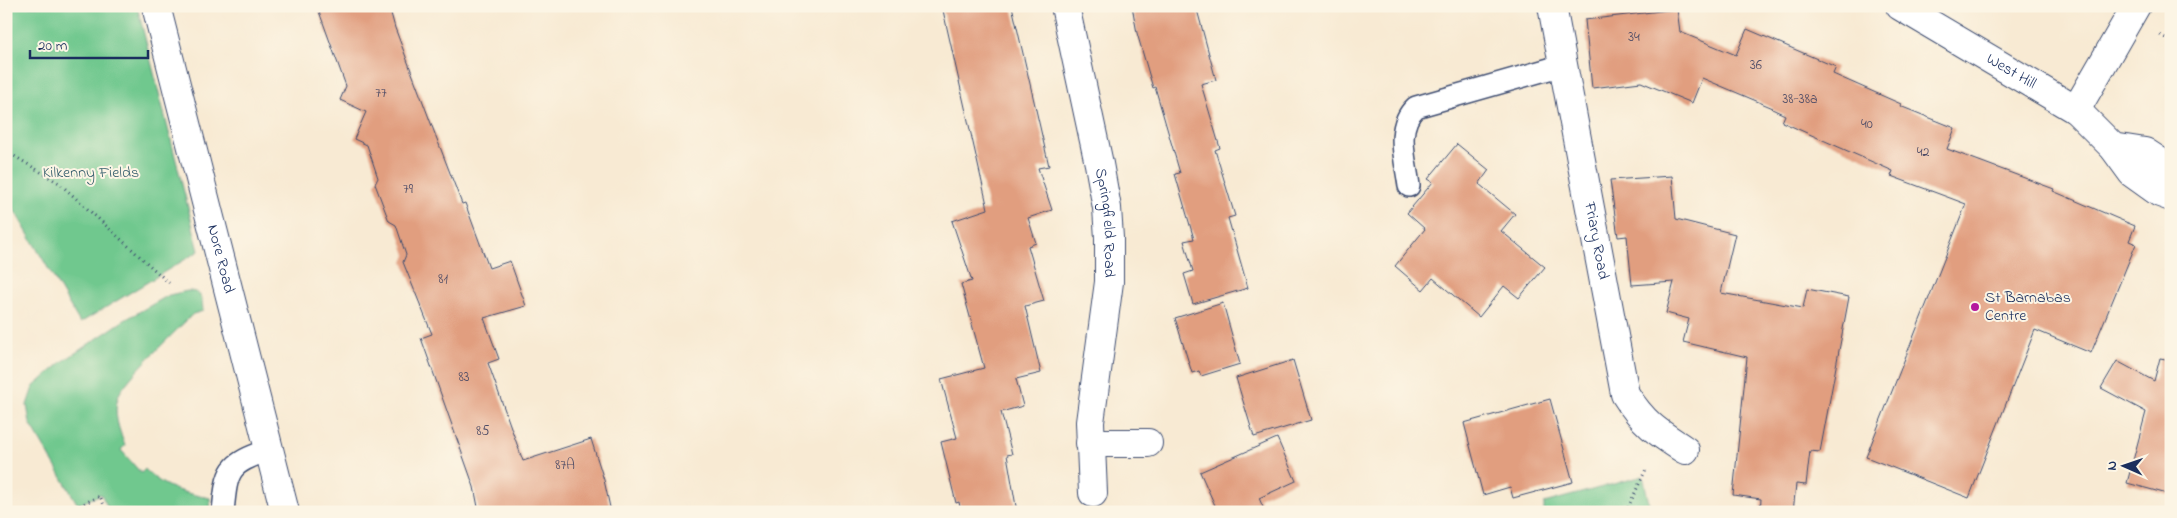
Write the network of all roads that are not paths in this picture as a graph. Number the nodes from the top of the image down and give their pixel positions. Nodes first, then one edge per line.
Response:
1 (156, 6) edge
2 (1065, 6) edge
3 (1552, 6) edge
4 (1900, 6) edge
5 (2136, 6) edge
6 (1563, 65) junction
7 (2076, 110) junction
8 (2113, 147) junction
9 (2171, 169) edge
10 (1409, 186) dead end
11 (2171, 197) edge
12 (1090, 443) junction
13 (1148, 443) dead end
14 (1674, 443) road end
15 (269, 450) junction
16 (1093, 493) dead end
17 (223, 512) edge
18 (284, 512) edge

1 - 15 street, Nore Road
2 - 12 street, Springfield Road
3 - 6 street, Friary Road
4 - 7 street, West Hill
5 - 7 street
6 - 10 lane
6 - 14 street, Friary Road
7 - 8 street, West Hill
8 - 9 street
8 - 11 street, West Hill
12 - 13 street
12 - 16 street, Springfield Road
15 - 17 lane
15 - 18 street, Nore Road

